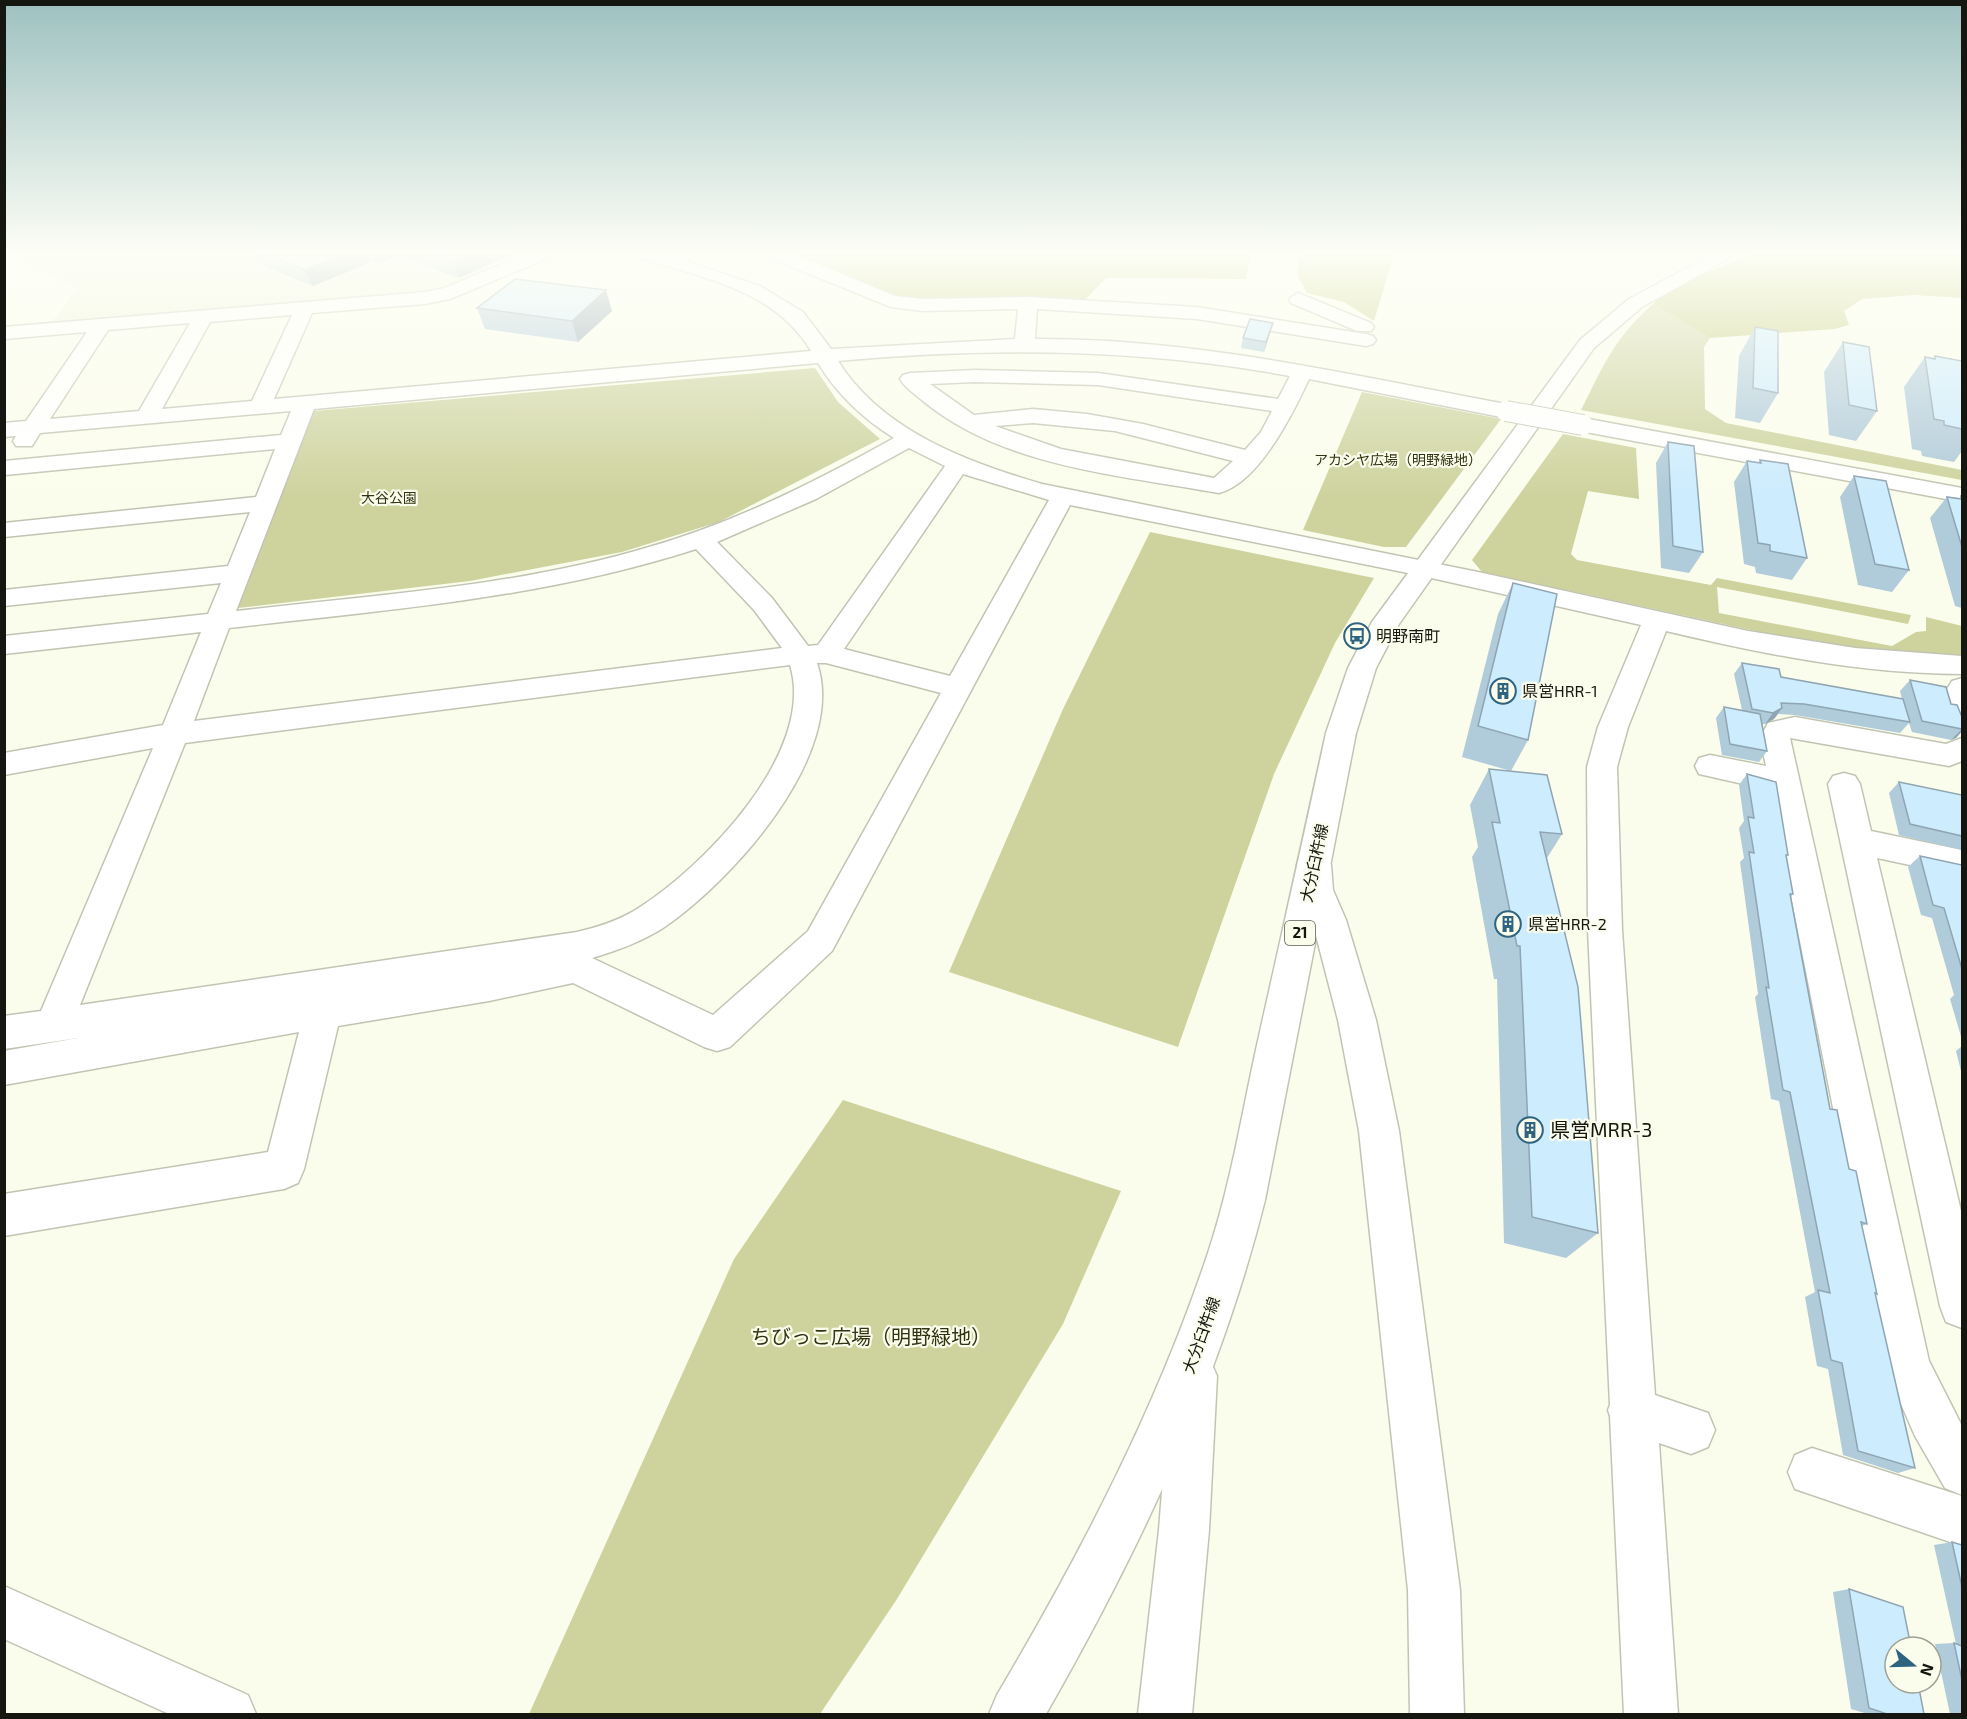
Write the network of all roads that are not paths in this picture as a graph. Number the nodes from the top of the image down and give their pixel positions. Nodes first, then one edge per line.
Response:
1 (96, 334) edge
2 (193, 334) edge
3 (293, 334) edge
4 (810, 334) edge
5 (1026, 334) edge
6 (1330, 334) edge
7 (1368, 334) edge
8 (1596, 334) edge
9 (1366, 340) junction
10 (1025, 343) junction
11 (824, 357) junction
12 (1302, 373) junction
13 (1357, 383) junction
14 (305, 403) junction
15 (260, 407) junction
16 (1285, 407) junction
17 (147, 417) junction
18 (968, 422) junction
19 (34, 427) junction
20 (4, 430) edge
21 (909, 439) junction
22 (290, 441) junction
23 (1250, 459) junction
24 (959, 463) junction
25 (5, 469) edge
26 (1962, 495) edge
27 (1063, 496) junction
28 (265, 503) junction
29 (4, 530) edge
30 (700, 539) junction
31 (1425, 568) junction
32 (237, 573) junction
33 (4, 598) edge
34 (1657, 620) junction
35 (217, 621) junction
36 (4, 645) edge
37 (813, 655) junction
38 (1962, 665) edge
39 (957, 687) junction
40 (1962, 688) edge
41 (1962, 719) edge
42 (174, 734) junction
43 (1962, 749) edge
44 (4, 764) edge
45 (1710, 766) dead end
46 (1784, 781) junction
47 (1844, 784) dead end
48 (1857, 841) junction
49 (1962, 863) edge
50 (1314, 865) junction
51 (576, 957) junction
52 (323, 1012) junction
53 (53, 1026) junction
54 (4, 1033) edge
55 (4, 1068) edge
56 (4, 1215) edge
57 (1957, 1258) edge
58 (1962, 1306) edge
59 (1196, 1352) junction
60 (1631, 1410) junction
61 (1691, 1430) dead end
62 (1962, 1471) edge
63 (1812, 1472) dead end
64 (1962, 1521) edge
65 (4, 1612) edge
66 (229, 1714) edge
67 (1016, 1714) edge
68 (1166, 1714) edge
69 (1437, 1714) edge
70 (1651, 1714) edge

1 - 19 street
2 - 17 street
3 - 15 street
4 - 11 street
5 - 10 street
6 - 9 street
7 - 9 street
8 - 31 street, 大分臼杵線 / 21
9 - 13 street
10 - 11 street
10 - 12 street
11 - 14 street
11 - 21 street
12 - 13 street
12 - 16 street
13 - 26 street, bridge
14 - 15 street
14 - 22 street
15 - 17 street
16 - 18 street
16 - 23 street
17 - 19 street
18 - 23 street
18 - 23 street
19 - 20 street
19 - 25 street
21 - 24 street
21 - 30 street
22 - 25 street
22 - 28 street
24 - 27 street
24 - 37 street
27 - 31 street
27 - 39 street
28 - 29 street
28 - 32 street
30 - 35 street
30 - 37 street
31 - 34 street
31 - 50 street, 大分臼杵線 / 21
32 - 33 street
32 - 35 street
34 - 38 street
34 - 60 street
35 - 36 street
35 - 42 street
37 - 39 street
37 - 42 street
37 - 51 street
39 - 51 street
40 - 41 street
42 - 44 street
42 - 53 street
43 - 46 street
45 - 46 street
46 - 62 street
47 - 48 street
48 - 49 street
48 - 57 street
50 - 59 street, 大分臼杵線 / 21
50 - 69 street
51 - 52 street
51 - 53 street
52 - 55 street
52 - 56 street
53 - 54 street
57 - 58 street
59 - 67 street, 大分臼杵線 / 21
59 - 68 street
60 - 61 street
60 - 70 street
63 - 64 street
65 - 66 street

